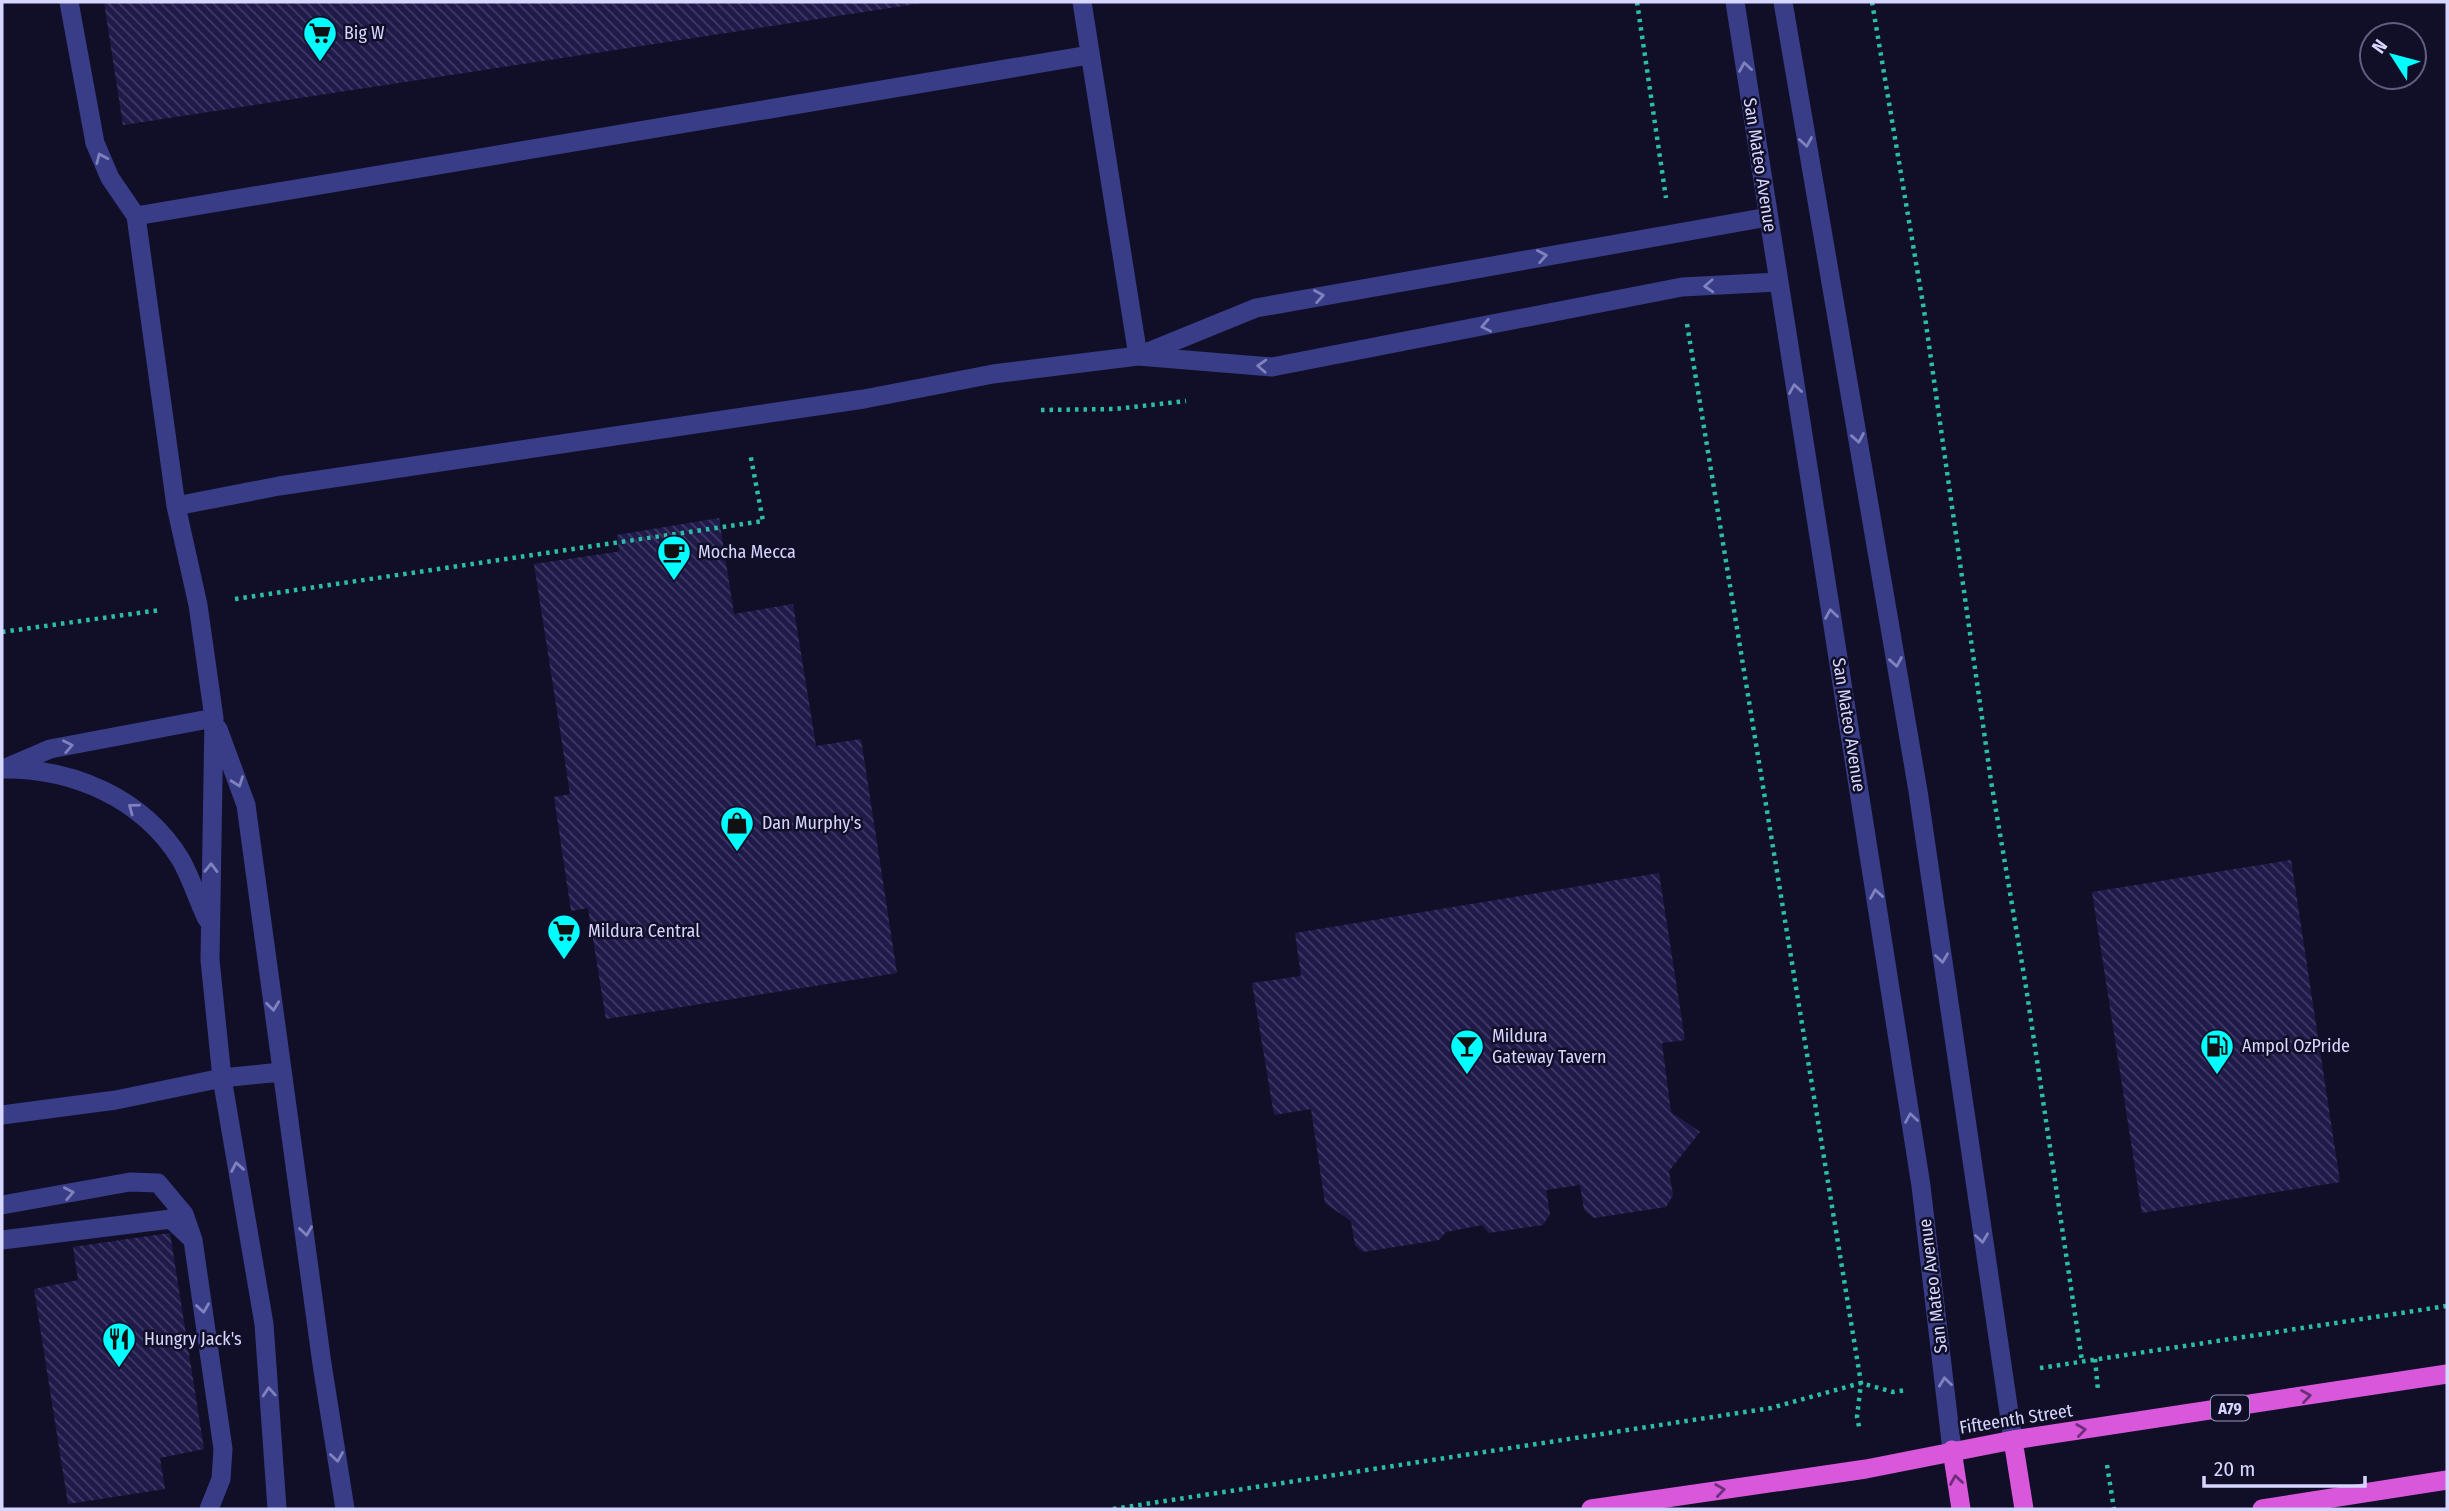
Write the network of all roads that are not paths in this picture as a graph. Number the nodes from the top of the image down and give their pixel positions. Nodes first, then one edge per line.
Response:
1 (69, 2) edge
2 (1082, 2) edge
3 (1735, 2) edge
4 (1783, 2) edge
5 (1089, 55) junction
6 (136, 216) junction
7 (1768, 217) junction
8 (1778, 282) junction
9 (1138, 356) junction
10 (176, 506) junction
11 (215, 718) junction
12 (3, 769) edge
13 (209, 924) junction
14 (281, 1072) junction
15 (222, 1078) junction
16 (2, 1115) edge
17 (2, 1205) edge
18 (2, 1240) edge
19 (193, 1240) junction
20 (2447, 1374) edge
21 (2013, 1440) junction
22 (1952, 1450) junction
23 (2447, 1480) edge
24 (209, 1509) edge
25 (276, 1509) edge
26 (345, 1509) edge
27 (1591, 1509) edge
28 (1961, 1509) edge
29 (2024, 1509) edge
30 (2262, 1509) edge

6 -> 1 street
2 - 5 street
7 -> 3 street, San Mateo Avenue
4 -> 21 street
5 - 6 street
5 - 9 street
6 - 10 street
7 - 8 street, San Mateo Avenue
9 -> 7 street
8 -> 9 street
22 -> 8 street, San Mateo Avenue
9 - 10 street
10 - 11 street
12 -> 11 street
13 -> 11 street
11 -> 14 street
13 -> 12 street
13 - 15 street
14 - 15 street
14 -> 26 street
15 - 16 street
25 -> 15 street
17 -> 19 street
18 - 19 street
19 -> 24 street
21 -> 20 highway, Fifteenth Street / A79
21 - 22 highway, Fifteenth Street / A79
21 - 29 highway
27 -> 22 highway, Fifteenth Street / A79
28 -> 22 highway
23 - 30 highway

